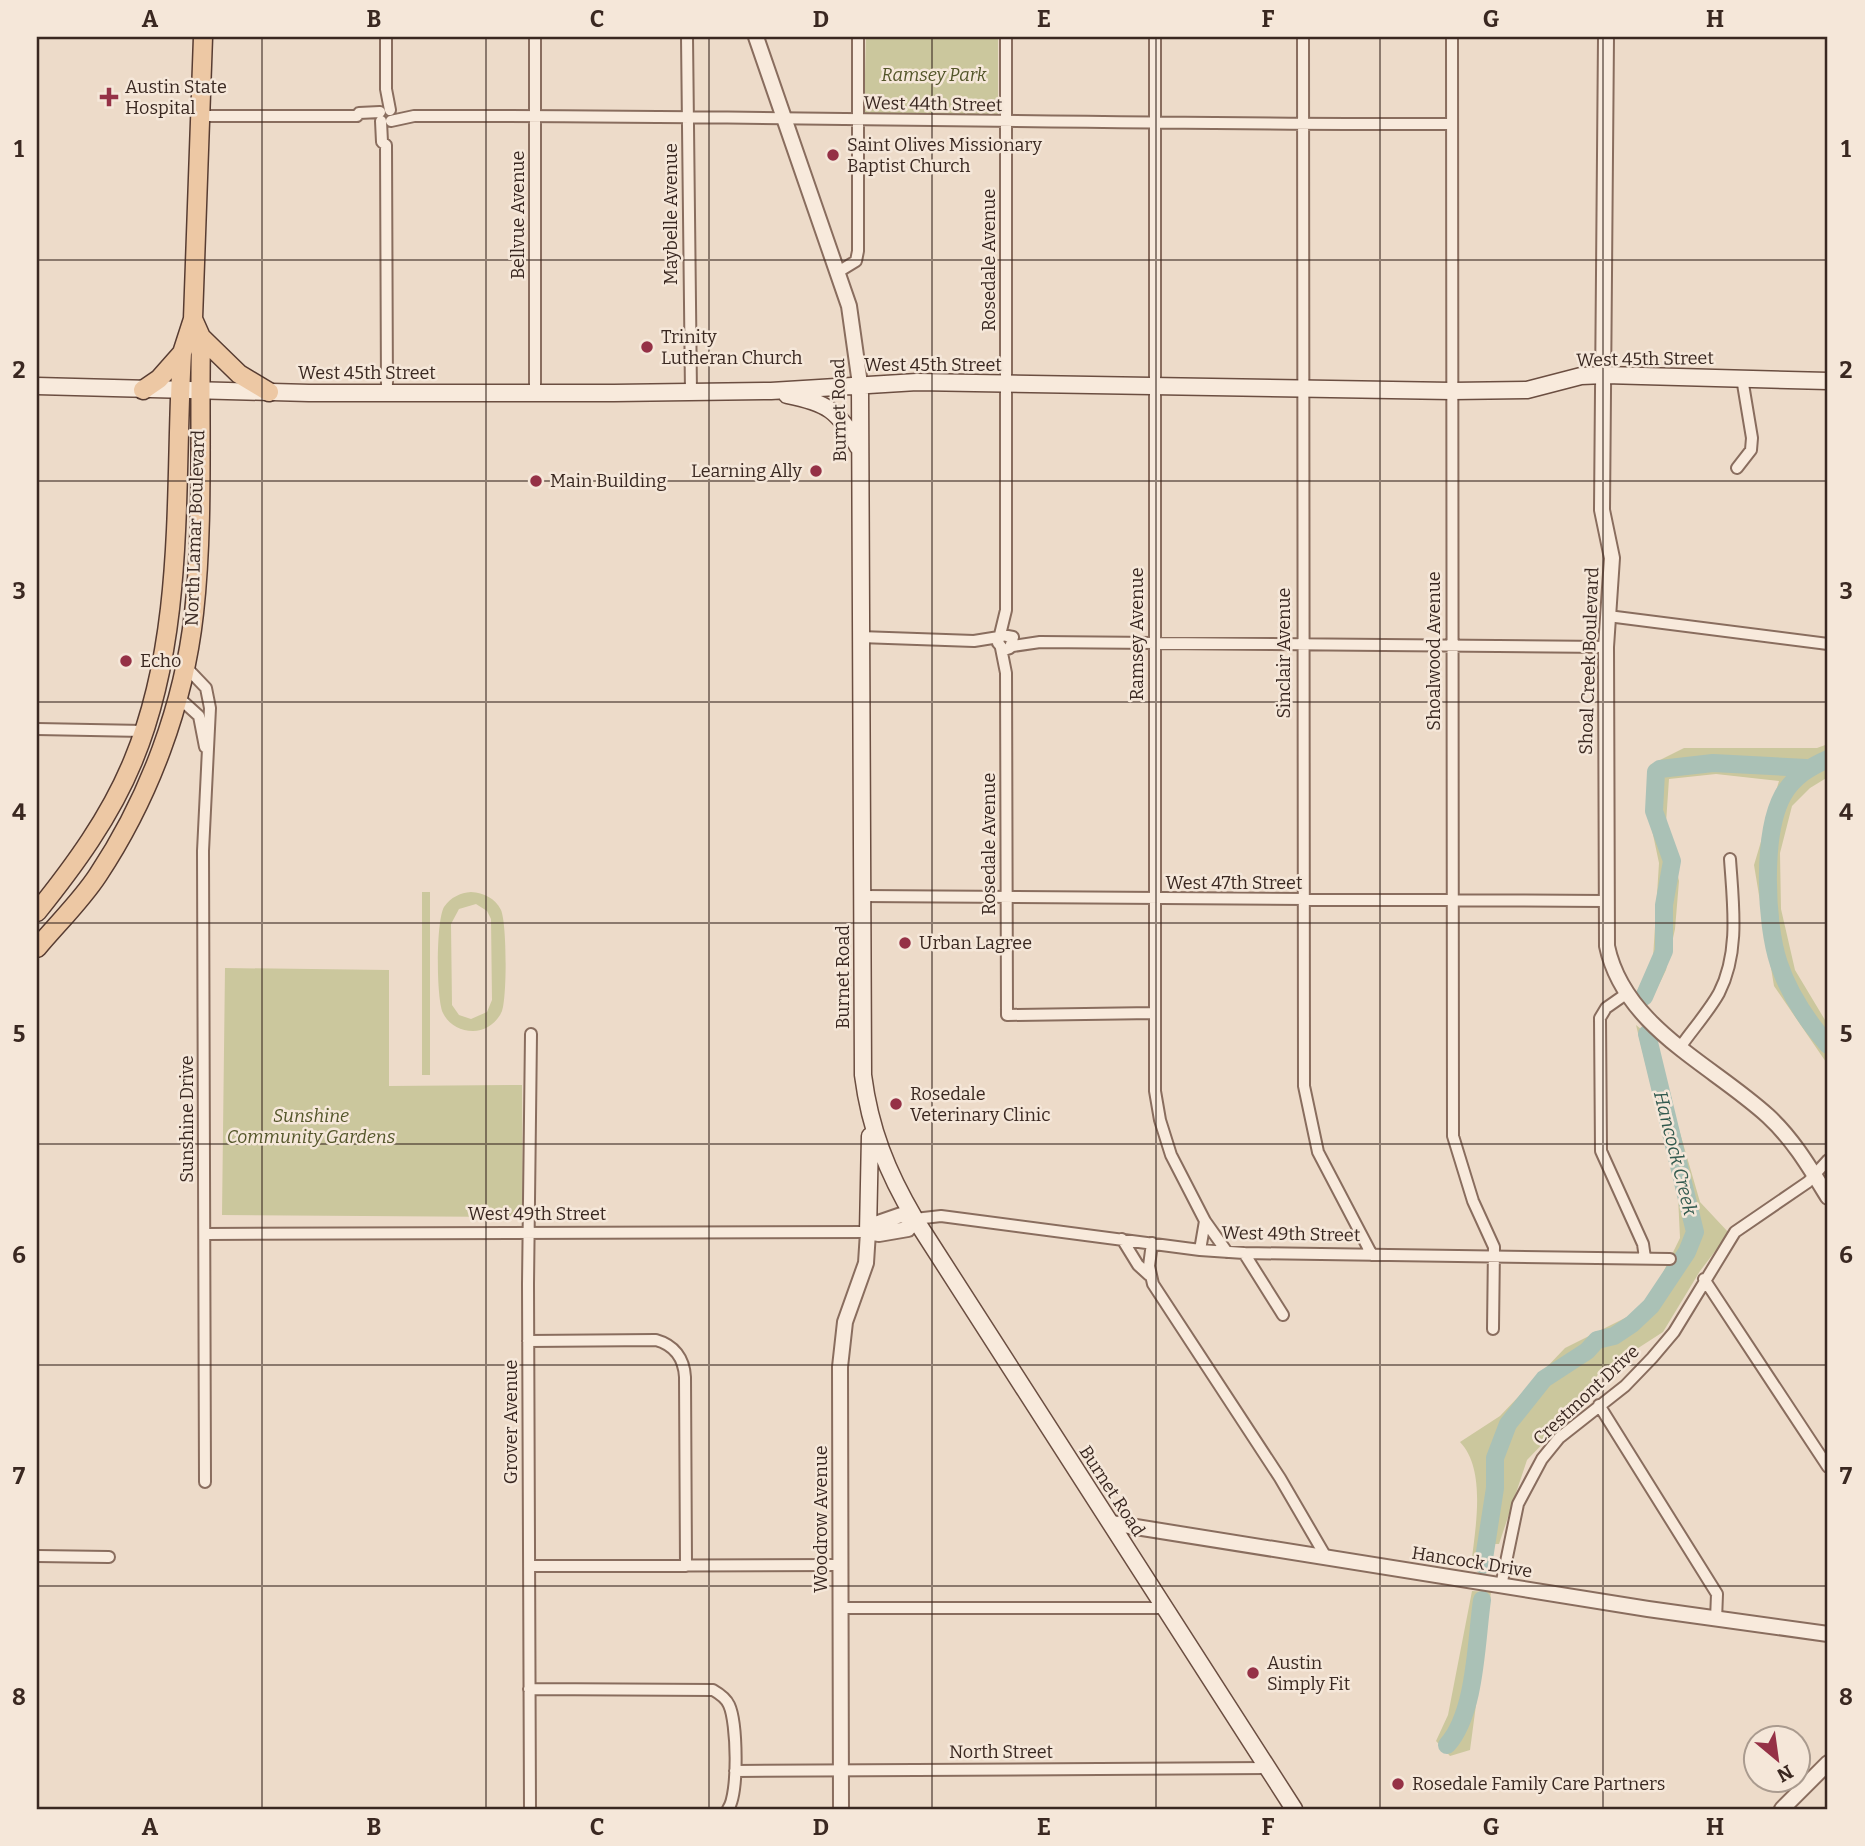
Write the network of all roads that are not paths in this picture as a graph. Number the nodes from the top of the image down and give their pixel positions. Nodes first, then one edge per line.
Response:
1 (203, 37) edge
2 (386, 37) edge
3 (536, 37) edge
4 (687, 37) edge
5 (756, 37) edge
6 (858, 37) edge
7 (1006, 37) edge
8 (1155, 37) edge
9 (1303, 37) edge
10 (1452, 37) edge
11 (1606, 37) edge
12 (200, 116) junction
13 (386, 116) junction
14 (536, 116) junction
15 (688, 117) junction
16 (783, 117) junction
17 (857, 119) junction
18 (1006, 123) junction
19 (1156, 124) junction
20 (1302, 124) junction
21 (1452, 124) junction
22 (838, 272) junction
23 (193, 319) junction
24 (201, 337) junction
25 (182, 353) junction
26 (1605, 375) junction
27 (1742, 378) junction
28 (1828, 382) edge
29 (860, 384) junction
30 (1006, 384) junction
31 (37, 386) edge
32 (1154, 387) junction
33 (1303, 389) junction
34 (143, 390) junction
35 (179, 390) junction
36 (200, 391) junction
37 (771, 391) junction
38 (1452, 391) junction
39 (269, 392) junction
40 (691, 392) junction
41 (387, 393) junction
42 (535, 393) junction
43 (858, 448) junction
44 (1737, 468) dead end
45 (1608, 616) junction
46 (860, 637) junction
47 (1006, 642) junction
48 (1154, 643) junction
49 (1828, 644) edge
50 (1302, 646) junction
51 (1606, 647) junction
52 (1451, 648) junction
53 (162, 663) junction
54 (185, 666) junction
55 (178, 697) junction
56 (37, 729) edge
57 (140, 733) junction
58 (206, 757) junction
59 (92, 838) junction
60 (112, 852) junction
61 (1730, 859) dead end
62 (862, 896) junction
63 (1007, 897) junction
64 (1154, 900) junction
65 (1303, 901) junction
66 (1605, 901) junction
67 (1453, 902) junction
68 (37, 912) edge
69 (37, 948) edge
70 (1626, 994) junction
71 (1154, 1013) junction
72 (531, 1034) dead end
73 (1681, 1046) junction
74 (870, 1123) junction
75 (1828, 1160) edge
76 (1814, 1175) junction
77 (1828, 1197) edge
78 (915, 1219) junction
79 (1205, 1220) junction
80 (868, 1232) junction
81 (528, 1233) junction
82 (205, 1234) junction
83 (1122, 1239) junction
84 (1152, 1243) junction
85 (1200, 1250) junction
86 (1227, 1252) junction
87 (1244, 1253) junction
88 (1372, 1255) junction
89 (1494, 1257) junction
90 (1645, 1258) junction
91 (1670, 1259) dead end
92 (1149, 1275) junction
93 (1704, 1279) junction
94 (1283, 1315) dead end
95 (1493, 1329) dead end
96 (528, 1341) junction
97 (1599, 1405) junction
98 (1828, 1467) edge
99 (205, 1482) dead end
100 (1111, 1523) junction
101 (37, 1556) edge
102 (109, 1557) dead end
103 (1326, 1557) junction
104 (840, 1565) junction
105 (528, 1566) junction
106 (686, 1566) junction
107 (1501, 1586) junction
108 (840, 1608) junction
109 (1164, 1608) junction
110 (1716, 1620) junction
111 (1828, 1634) edge
112 (529, 1689) junction
113 (1828, 1763) edge
114 (1268, 1768) junction
115 (735, 1771) junction
116 (841, 1771) junction
117 (530, 1809) edge
118 (728, 1809) edge
119 (841, 1809) edge
120 (1294, 1809) edge
121 (1782, 1809) edge

1 - 12 main road, North Lamar Boulevard
2 - 13 street
3 - 14 street, Bellvue Avenue
4 - 15 street, Maybelle Avenue
5 - 16 street, Burnet Road
6 - 17 street
7 - 18 street, Rosedale Avenue
8 - 19 street, Ramsey Avenue
9 - 20 street, Sinclair Avenue
10 - 21 street, Shoalwood Avenue
11 - 26 street, Shoal Creek Boulevard
12 - 13 street, West 44th Street
12 - 23 main road, North Lamar Boulevard
13 - 14 street, West 44th Street
13 - 41 street
14 - 15 street, West 44th Street
14 - 42 street, Bellvue Avenue
15 - 16 street, West 44th Street
15 - 40 street, Maybelle Avenue
16 - 17 street, West 44th Street
16 - 22 street, Burnet Road
17 - 18 street, West 44th Street
17 - 22 street
18 - 19 street, West 44th Street
18 - 30 street, Rosedale Avenue
19 - 20 street, West 44th Street
19 - 32 street, Ramsey Avenue
20 - 21 street, West 44th Street
20 - 33 street, Sinclair Avenue
21 - 38 street, Shoalwood Avenue
22 - 29 street, Burnet Road
23 - 24 main road, North Lamar Boulevard
23 - 25 main road, North Lamar Boulevard
24 - 36 main road, North Lamar Boulevard
24 - 39 main road
25 - 34 main road
25 - 35 main road, North Lamar Boulevard
26 - 27 main road, West 45th Street
26 - 38 main road, West 45th Street
26 - 45 street, Shoal Creek Boulevard
27 - 28 main road, West 45th Street
27 - 44 street
29 - 30 main road, West 45th Street
29 - 37 main road, West 45th Street
29 - 43 main road, Burnet Road
30 - 32 main road, West 45th Street
30 - 47 street, Rosedale Avenue
31 - 34 main road, West 45th Street
32 - 33 main road, West 45th Street
32 - 48 street, Ramsey Avenue
33 - 38 main road, West 45th Street
33 - 50 street, Sinclair Avenue
34 - 35 main road, West 45th Street
35 - 36 main road, West 45th Street
35 - 53 main road, North Lamar Boulevard
36 - 39 main road, West 45th Street
36 - 54 main road, North Lamar Boulevard
37 - 40 main road, West 45th Street
37 - 43 main road
38 - 52 street, Shoalwood Avenue
39 - 41 main road, West 45th Street
40 - 42 main road, West 45th Street
41 - 42 main road, West 45th Street
43 - 46 main road, Burnet Road
45 - 49 street
45 - 51 street, Shoal Creek Boulevard
46 - 47 street
46 - 62 main road, Burnet Road
47 - 48 street
47 - 63 street, Rosedale Avenue
48 - 50 street
48 - 64 street, Ramsey Avenue
50 - 52 street
50 - 65 street, Sinclair Avenue
51 - 52 street
51 - 66 street, Shoal Creek Boulevard
52 - 67 street, Shoalwood Avenue
53 - 55 main road
53 - 57 main road, North Lamar Boulevard
54 - 55 main road, North Lamar Boulevard
54 - 58 street, Sunshine Drive
55 - 58 street, Sunshine Drive
55 - 60 main road, North Lamar Boulevard
56 - 57 street
57 - 59 main road, North Lamar Boulevard
58 - 82 street, Sunshine Drive
59 - 60 main road
59 - 68 main road, North Lamar Boulevard
60 - 69 main road, North Lamar Boulevard
61 - 73 street
62 - 63 street, West 47th Street
62 - 74 main road, Burnet Road
63 - 64 street, West 47th Street
63 - 71 street, Rosedale Avenue
64 - 65 street, West 47th Street
64 - 71 street, Ramsey Avenue
65 - 67 street, West 47th Street
65 - 88 street, Sinclair Avenue
66 - 67 street, West 47th Street
66 - 70 street, Shoal Creek Boulevard
67 - 89 street, Shoalwood Avenue
70 - 73 street, Shoal Creek Boulevard
70 - 90 street
71 - 79 street, Ramsey Avenue
72 - 81 street, Grover Avenue
73 - 76 street, Shoal Creek Boulevard
74 - 78 main road, Burnet Road
74 - 80 main road
75 - 76 street
76 - 77 street, Shoal Creek Boulevard
76 - 93 street
78 - 80 street, West 49th Street
78 - 83 street, West 49th Street
78 - 100 main road, Burnet Road
79 - 85 street
79 - 86 street, Ramsey Avenue
80 - 81 street, West 49th Street
80 - 104 street, Woodrow Avenue
81 - 82 street, West 49th Street
81 - 96 street, Grover Avenue
82 - 99 street, Sunshine Drive
83 - 84 street, West 49th Street
83 - 92 street
84 - 85 street, West 49th Street
84 - 92 street
85 - 86 street, West 49th Street
86 - 87 street, West 49th Street
87 - 88 street, West 49th Street
87 - 94 street
88 - 89 street, West 49th Street
89 - 90 street, West 49th Street
89 - 95 street, Shoalwood Avenue
90 - 91 street, West 49th Street
92 - 103 street
93 - 97 street, Crestmont Drive
93 - 98 street
96 - 105 street, Grover Avenue
96 - 106 street
97 - 107 street, Crestmont Drive
97 - 110 street
100 - 103 street, Hancock Drive
100 - 109 main road, Burnet Road
101 - 102 street
103 - 107 street, Hancock Drive
104 - 106 street
104 - 108 street, Woodrow Avenue
105 - 106 street
105 - 112 street, Grover Avenue
107 - 110 street, Hancock Drive
108 - 109 street
108 - 116 street, Woodrow Avenue
109 - 114 main road, Burnet Road
110 - 111 street, Hancock Drive
112 - 115 street
112 - 117 street, Grover Avenue
113 - 121 street
114 - 116 street, North Street
114 - 120 main road, Burnet Road
115 - 116 street, North Street
115 - 118 street
116 - 119 street, Woodrow Avenue

